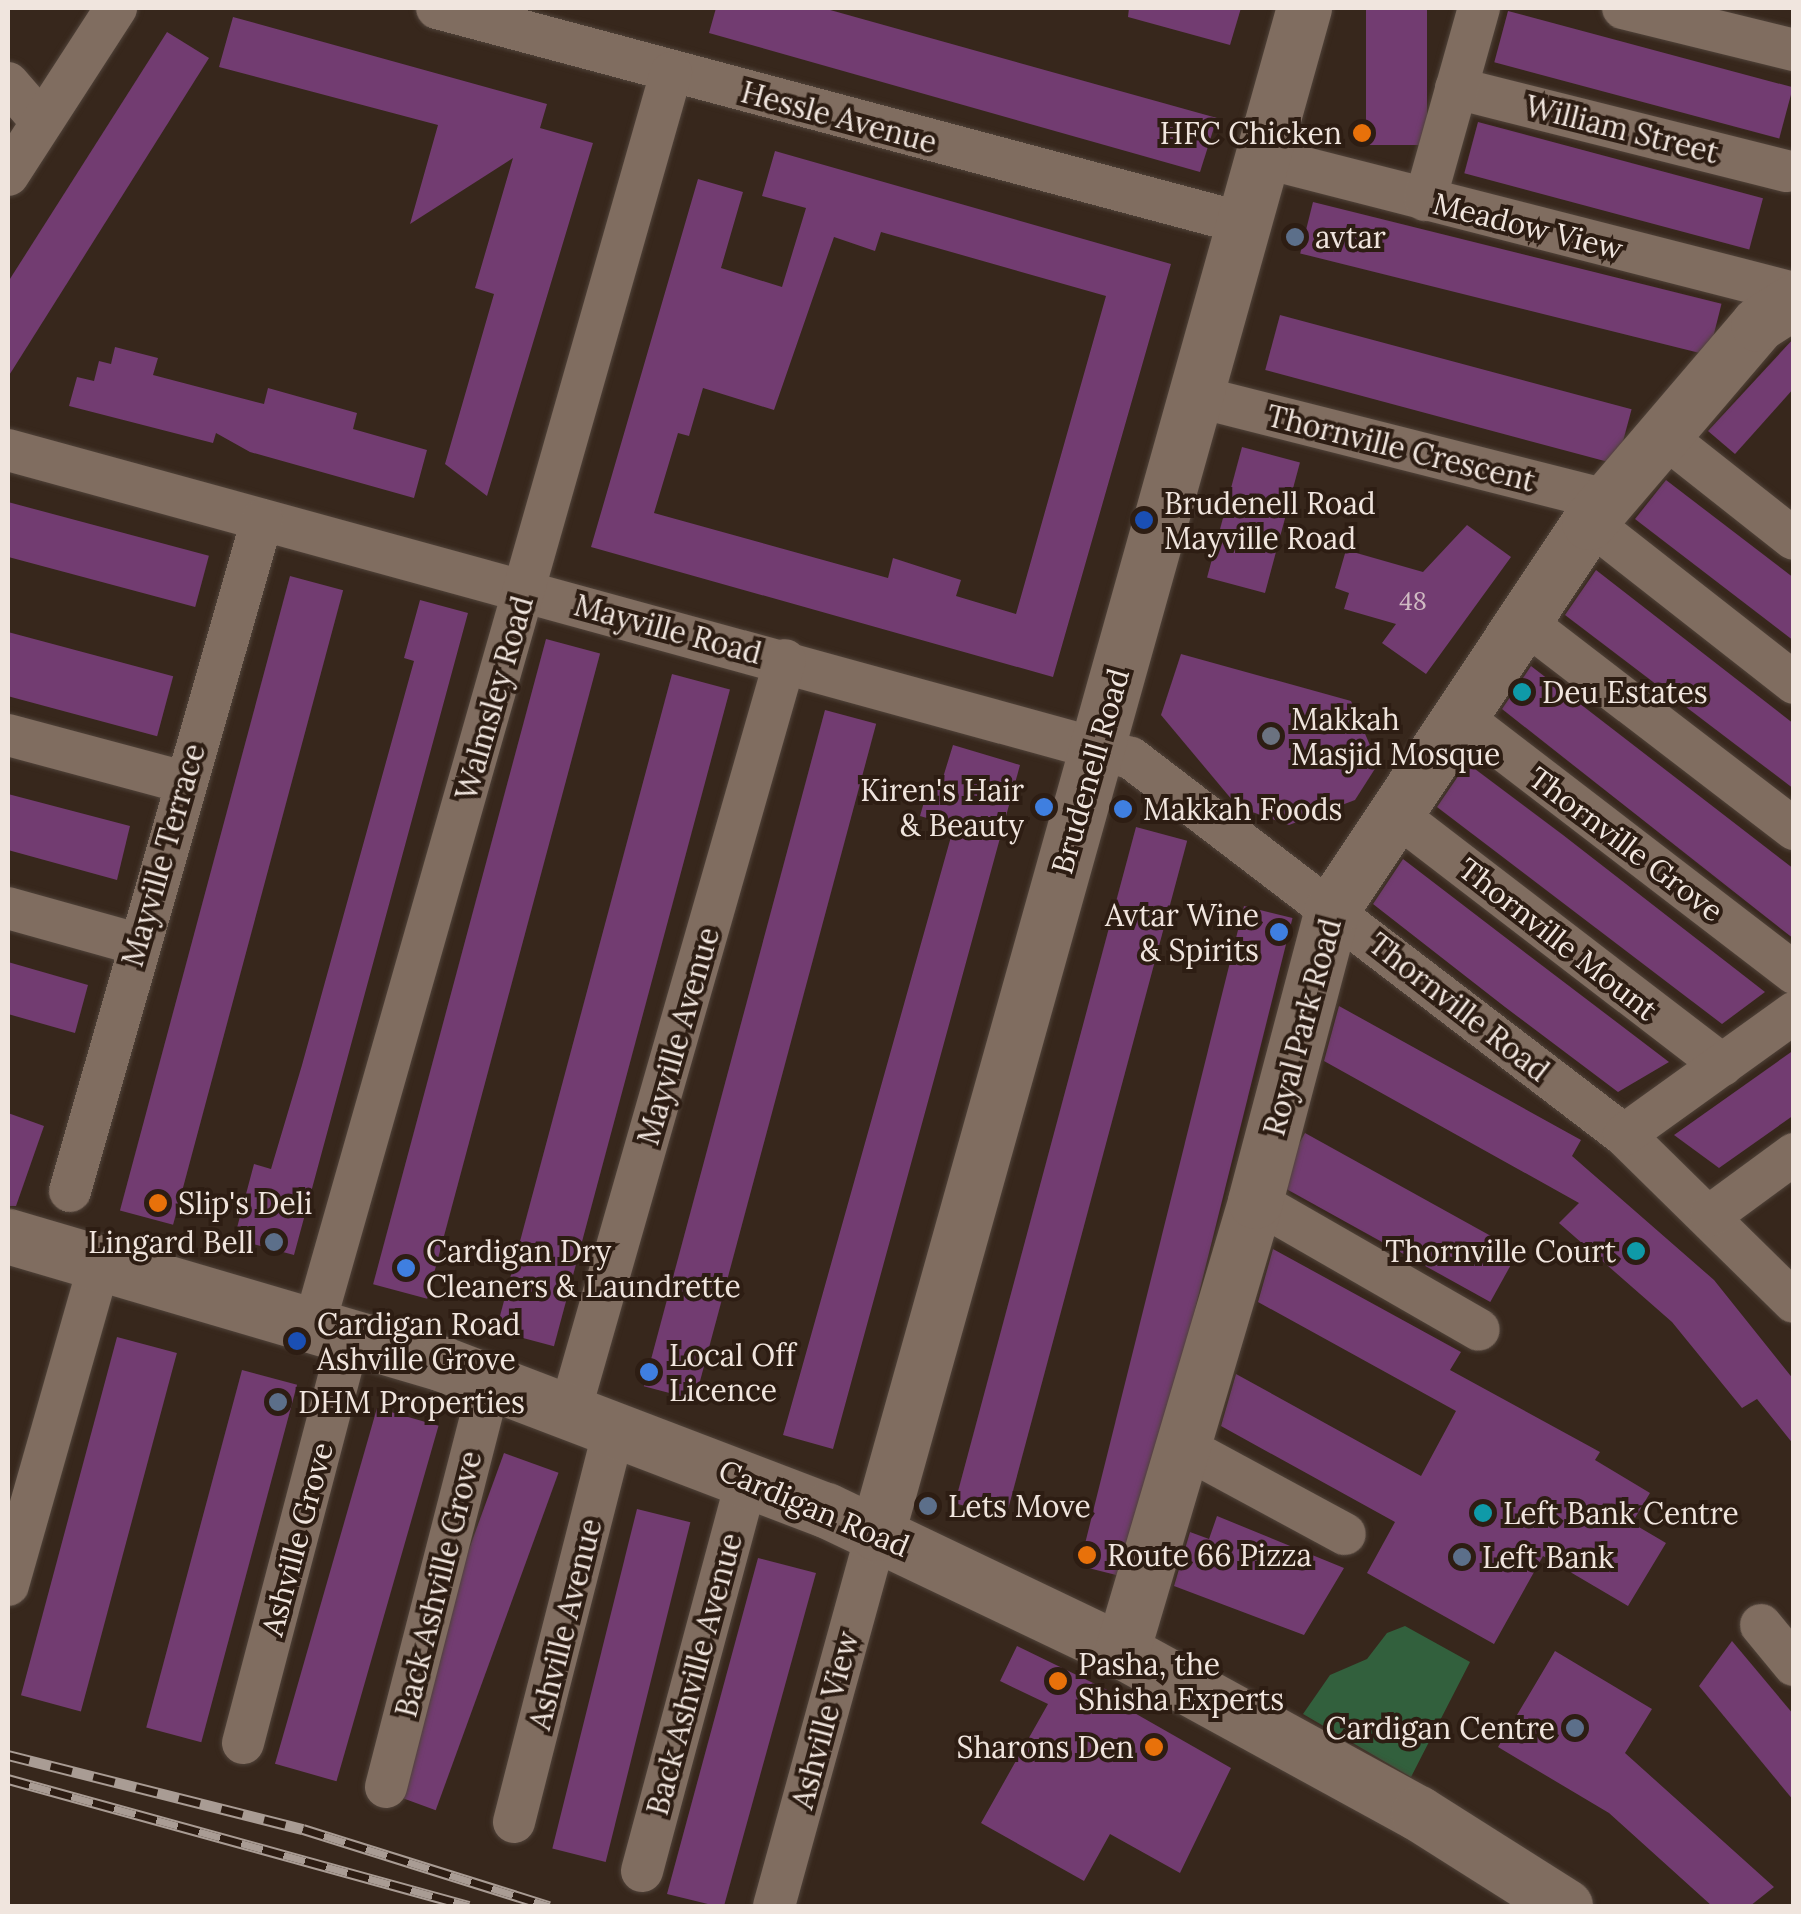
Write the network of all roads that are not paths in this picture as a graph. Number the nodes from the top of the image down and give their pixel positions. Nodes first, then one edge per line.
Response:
1 (116, 8) edge
2 (437, 8) edge
3 (1304, 8) edge
4 (1479, 8) edge
5 (1623, 8) edge
6 (1794, 50) edge
7 (671, 73) junction
8 (8, 83) edge
9 (1456, 88) junction
10 (41, 120) junction
11 (1262, 157) junction
12 (1787, 171) dead end
13 (8, 174) edge
14 (1425, 200) junction
15 (1243, 224) junction
16 (1794, 293) edge
17 (1794, 302) edge
18 (1195, 396) junction
19 (1661, 434) junction
20 (8, 450) edge
21 (1598, 511) junction
22 (262, 520) junction
23 (1794, 539) edge
24 (525, 590) junction
25 (1523, 620) junction
26 (785, 660) junction
27 (1794, 683) edge
28 (1458, 716) junction
29 (8, 734) edge
30 (1097, 746) junction
31 (184, 782) junction
32 (1394, 813) junction
33 (1794, 829) edge
34 (8, 908) edge
35 (1332, 909) junction
36 (137, 944) junction
37 (1794, 973) edge
38 (1794, 1014) edge
39 (1722, 1065) junction
40 (1624, 1135) junction
41 (1794, 1154) edge
42 (70, 1191) dead end
43 (1255, 1202) junction
44 (1711, 1215) junction
45 (8, 1236) edge
46 (99, 1265) junction
47 (1791, 1295) edge
48 (333, 1328) junction
49 (1479, 1330) dead end
50 (490, 1382) junction
51 (592, 1419) junction
52 (1182, 1446) junction
53 (747, 1478) junction
54 (876, 1533) junction
55 (1345, 1534) dead end
56 (8, 1585) edge
57 (1760, 1625) dead end
58 (1122, 1650) junction
59 (1794, 1666) edge
60 (243, 1743) dead end
61 (386, 1787) dead end
62 (514, 1822) dead end
63 (642, 1871) dead end
64 (774, 1906) edge
65 (1566, 1906) edge

1 - 10 street
2 - 7 street, Hessle Avenue
3 - 11 street, Brudenell Road
4 - 9 street
5 - 6 street
7 - 15 street, Hessle Avenue
7 - 24 street, Walmsley Road
8 - 10 street
9 - 12 street, William Street
9 - 14 street
10 - 13 street
11 - 14 street, Meadow View
11 - 15 street, Brudenell Road
14 - 16 street, Meadow View
15 - 18 street, Brudenell Road
17 - 19 street, Royal Park Road
18 - 21 street, Thornville Crescent
18 - 30 street, Brudenell Road
19 - 21 street, Royal Park Road
19 - 23 street
20 - 22 street, Mayville Road
21 - 25 street, Royal Park Road
21 - 27 street
22 - 24 street, Mayville Road
22 - 31 street, Mayville Terrace
24 - 26 street, Mayville Road
24 - 48 street, Walmsley Road
25 - 28 street, Royal Park Road
25 - 33 street
26 - 30 street, Mayville Road
26 - 51 street, Mayville Avenue
28 - 32 street, Royal Park Road
28 - 37 street, Thornville Grove
29 - 31 street
30 - 35 street, Thornville Road
30 - 54 street, Brudenell Road
31 - 36 street, Mayville Terrace
32 - 35 street, Royal Park Road
32 - 39 street, Thornville Mount
34 - 36 street
35 - 40 street, Thornville Road
35 - 43 street, Royal Park Road
36 - 42 street, Mayville Terrace
38 - 39 street
39 - 40 street
40 - 44 street, Thornville Road
41 - 44 street
43 - 49 street
43 - 52 street, Royal Park Road
44 - 47 street, Thornville Road
45 - 46 street, Cardigan Road
46 - 48 street, Cardigan Road
46 - 56 street
48 - 50 street, Cardigan Road
48 - 60 street, Ashville Grove
50 - 51 street, Cardigan Road
50 - 61 street, Back Ashville Grove
51 - 53 street, Cardigan Road
51 - 62 street, Ashville Avenue
52 - 55 street
52 - 58 street, Royal Park Road
53 - 54 street, Cardigan Road
53 - 63 street, Back Ashville Avenue
54 - 58 street, Cardigan Road
54 - 64 street, Ashville View
57 - 59 street
58 - 65 street, Cardigan Road

